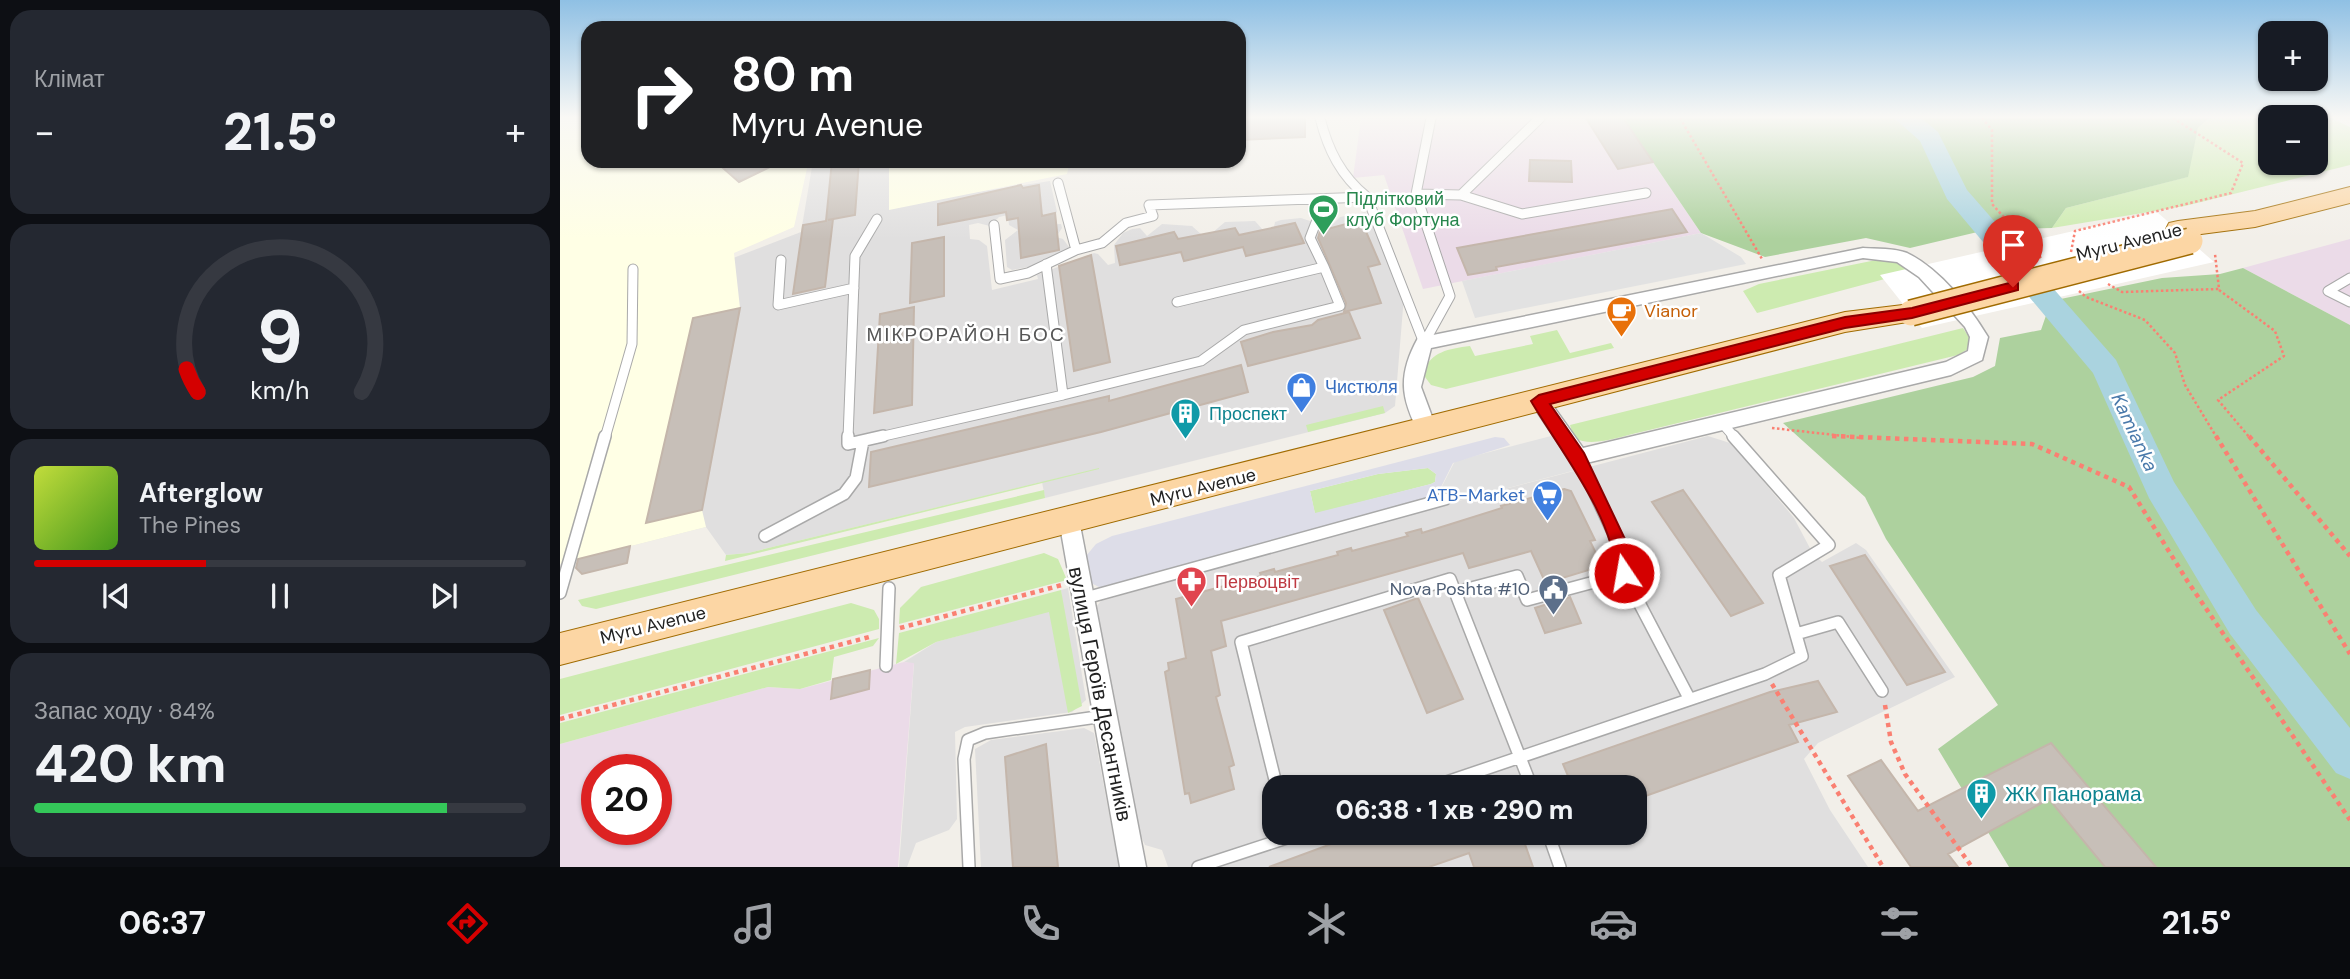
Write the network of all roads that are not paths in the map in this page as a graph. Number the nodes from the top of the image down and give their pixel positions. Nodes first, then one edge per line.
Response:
1 (1335, 158) edge
2 (1423, 158) edge
3 (1498, 158) edge
4 (1058, 183) dead end
5 (1646, 193) dead end
6 (1416, 194) junction
7 (1461, 195) junction
8 (2350, 195) edge
9 (1367, 197) junction
10 (1325, 199) junction
11 (877, 219) dead end
12 (994, 225) dead end
13 (1076, 250) junction
14 (781, 260) dead end
15 (1046, 264) junction
16 (1324, 267) junction
17 (634, 269) dead end
18 (2350, 278) edge
19 (854, 288) junction
20 (1177, 302) dead end
21 (2350, 302) edge
22 (1423, 344) junction
23 (1063, 395) junction
24 (1539, 401) junction
25 (1722, 422) junction
26 (1427, 430) junction
27 (863, 442) junction
28 (1572, 451) junction
29 (1445, 499) dead end
30 (1069, 520) junction
31 (765, 536) dead end
32 (1624, 573) junction
33 (888, 588) dead end
34 (1074, 591) junction
35 (560, 593) edge
36 (1456, 593) junction
37 (1796, 634) junction
38 (560, 649) edge
39 (886, 666) dead end
40 (1882, 691) road end
41 (1689, 698) junction
42 (1104, 716) junction
43 (1520, 755) junction
44 (1274, 775) edge
45 (1465, 775) edge
46 (1527, 775) edge
47 (1263, 845) edge
48 (1552, 845) edge
49 (969, 867) edge
50 (1133, 867) edge
51 (1198, 867) edge
52 (1560, 867) edge

1 - 9 lane
2 - 6 lane
3 - 7 lane
4 - 13 lane
5 - 7 lane
6 - 7 lane
6 - 22 lane
8 - 24 main road, Myru Avenue, bridge
9 - 10 lane
9 - 22 lane
10 - 13 lane
10 - 16 lane
11 - 19 lane
12 - 15 lane
13 - 15 lane
14 - 19 lane
15 - 23 lane
16 - 20 lane
16 - 23 lane
17 - 35 lane
18 - 21 lane
19 - 27 lane
22 - 25 street
22 - 26 street
23 - 27 lane
24 - 26 main road, Myru Avenue
24 - 28 street
25 - 28 street
25 - 37 lane
26 - 30 main road, Myru Avenue
27 - 31 lane
28 - 32 lane
29 - 34 lane
30 - 34 street, вулиця Героїв Десантників
30 - 38 main road, Myru Avenue
32 - 36 lane
32 - 41 lane
33 - 39 lane
34 - 42 street, вулиця Героїв Десантників
36 - 43 lane
36 - 44 lane
37 - 40 lane
37 - 41 lane
41 - 43 lane
42 - 49 lane
42 - 50 street, вулиця Героїв Десантників
43 - 45 lane
43 - 46 lane
47 - 51 lane
48 - 52 lane

